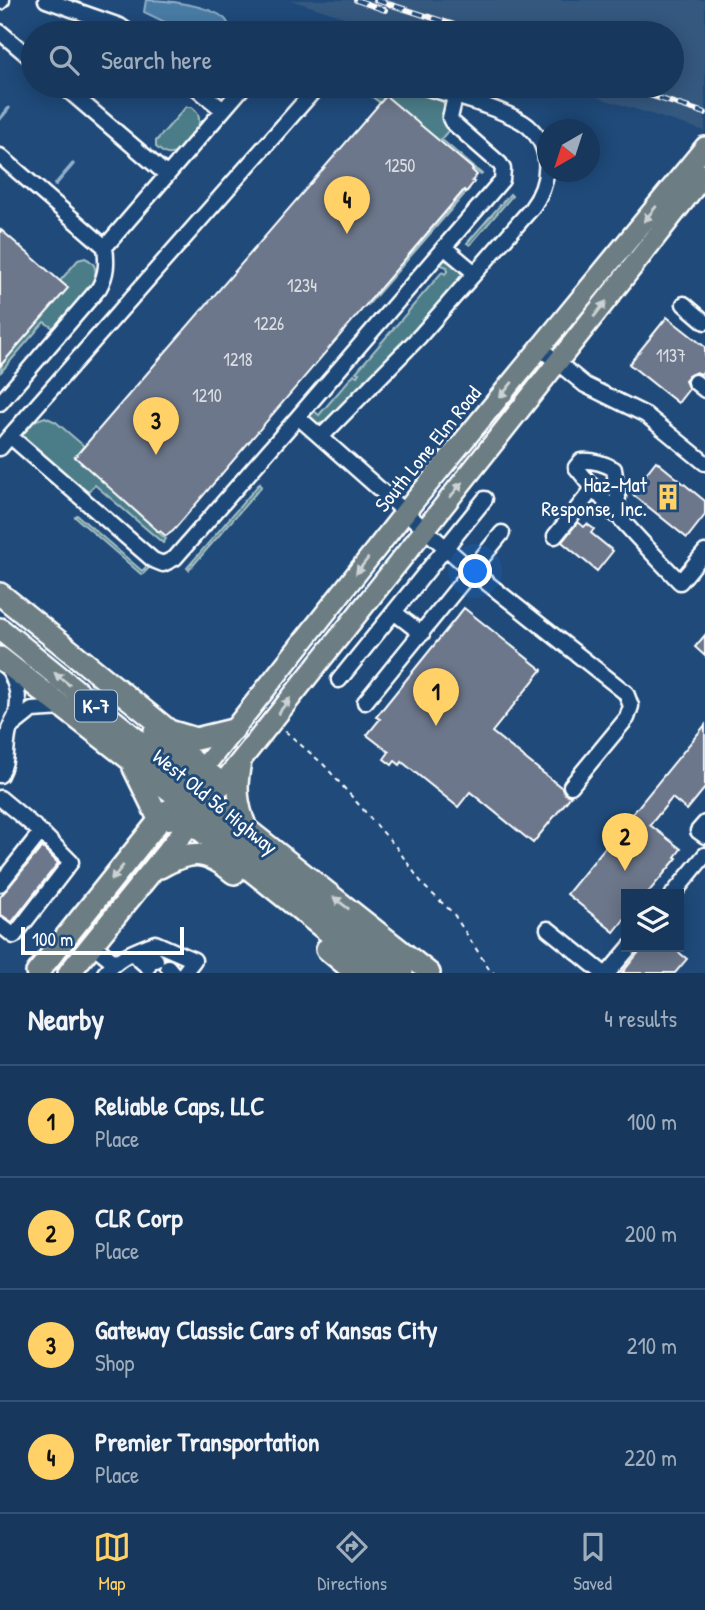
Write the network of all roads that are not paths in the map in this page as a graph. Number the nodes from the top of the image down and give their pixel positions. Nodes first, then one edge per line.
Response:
1 (46, 0) edge
2 (106, 21) edge
3 (0, 32) edge
4 (21, 50) edge
5 (77, 98) edge
6 (208, 98) edge
7 (233, 98) edge
8 (307, 98) edge
9 (455, 98) edge
10 (458, 98) edge
11 (223, 110) junction
12 (0, 156) edge
13 (701, 161) edge
14 (167, 175) junction
15 (105, 247) junction
16 (444, 247) junction
17 (475, 273) junction
18 (684, 304) dead end
19 (705, 322) edge
20 (540, 348) junction
21 (559, 363) junction
22 (0, 403) edge
23 (298, 416) junction
24 (10, 436) junction
25 (322, 436) junction
26 (0, 448) edge
27 (705, 463) edge
28 (593, 489) junction
29 (485, 499) dead end
30 (406, 511) junction
31 (615, 515) junction
32 (425, 527) junction
33 (502, 533) dead end
34 (555, 536) dead end
35 (446, 548) junction
36 (705, 552) edge
37 (472, 570) junction
38 (0, 594) edge
39 (0, 610) edge
40 (394, 612) junction
41 (0, 629) edge
42 (422, 634) junction
43 (2, 659) edge
44 (338, 680) dead end
45 (365, 702) dead end
46 (64, 708) junction
47 (9, 730) junction
48 (233, 730) junction
49 (127, 757) junction
50 (242, 760) junction
51 (0, 775) edge
52 (191, 783) junction
53 (571, 786) dead end
54 (0, 798) edge
55 (206, 805) junction
56 (159, 819) junction
57 (705, 823) edge
58 (247, 829) junction
59 (41, 832) junction
60 (705, 836) edge
61 (705, 855) edge
62 (155, 869) junction
63 (0, 884) edge
64 (677, 889) edge
65 (0, 925) edge
66 (548, 929) dead end
67 (93, 945) junction
68 (138, 950) junction
69 (625, 952) edge
70 (110, 967) edge
71 (161, 967) edge
72 (37, 973) edge
73 (69, 973) edge
74 (184, 973) edge
75 (356, 973) edge
76 (387, 973) edge
77 (403, 973) edge
78 (430, 973) edge
79 (606, 973) edge

1 - 2 street
3 - 4 street
5 - 14 street
6 - 11 street
7 - 11 street
8 - 24 street
9 - 16 street
10 - 17 street
11 - 14 street
12 - 15 street
13 -> 20 main road, South Lone Elm Road
21 -> 13 main road, South Lone Elm Road
14 - 15 street
15 - 22 street
16 - 17 street
16 - 23 street
17 - 25 street
18 - 19 street
20 - 21 street
20 -> 30 main road, South Lone Elm Road
21 - 27 street
32 -> 21 main road, South Lone Elm Road
23 - 24 street
23 - 25 street
24 - 26 street
25 - 30 street
28 - 31 street
28 - 31 street
28 - 34 street
29 - 35 street
30 - 32 street
30 -> 48 main road, South Lone Elm Road
31 - 36 street
32 - 35 street
50 -> 32 main road, South Lone Elm Road
33 - 37 street
35 - 37 street
35 - 40 street
37 - 42 street
37 - 53 street
38 - 48 highway
39 - 52 highway
40 - 42 street
40 - 44 street
52 -> 41 highway, West Old 56 Highway / K-7
42 - 45 street
43 - 46 highway, West Old 56 Highway / K-7
43 - 47 street
46 - 47 street
46 - 49 highway, West Old 56 Highway / K-7
47 - 51 street
48 - 52 main road, South Lone Elm Road
49 - 52 highway, West Old 56 Highway
49 - 56 highway, K-7
50 - 55 main road, South Lone Elm Road
50 - 58 main road
52 - 55 highway, West Old 56 Highway
52 - 55 highway
52 - 56 highway
54 - 59 street
55 - 56 highway
55 - 58 main road, West Old 56 Highway
55 - 62 highway
55 - 76 highway
55 - 77 main road, West Old 56 Highway
56 -> 72 highway
57 - 60 street
78 -> 58 main road, West Old 56 Highway
59 - 63 street
59 - 65 street
61 - 64 street
62 - 67 highway
62 - 75 highway
66 - 79 street
67 - 70 street
67 - 73 highway
68 - 70 street
68 - 71 street
68 - 74 street
69 - 79 street

